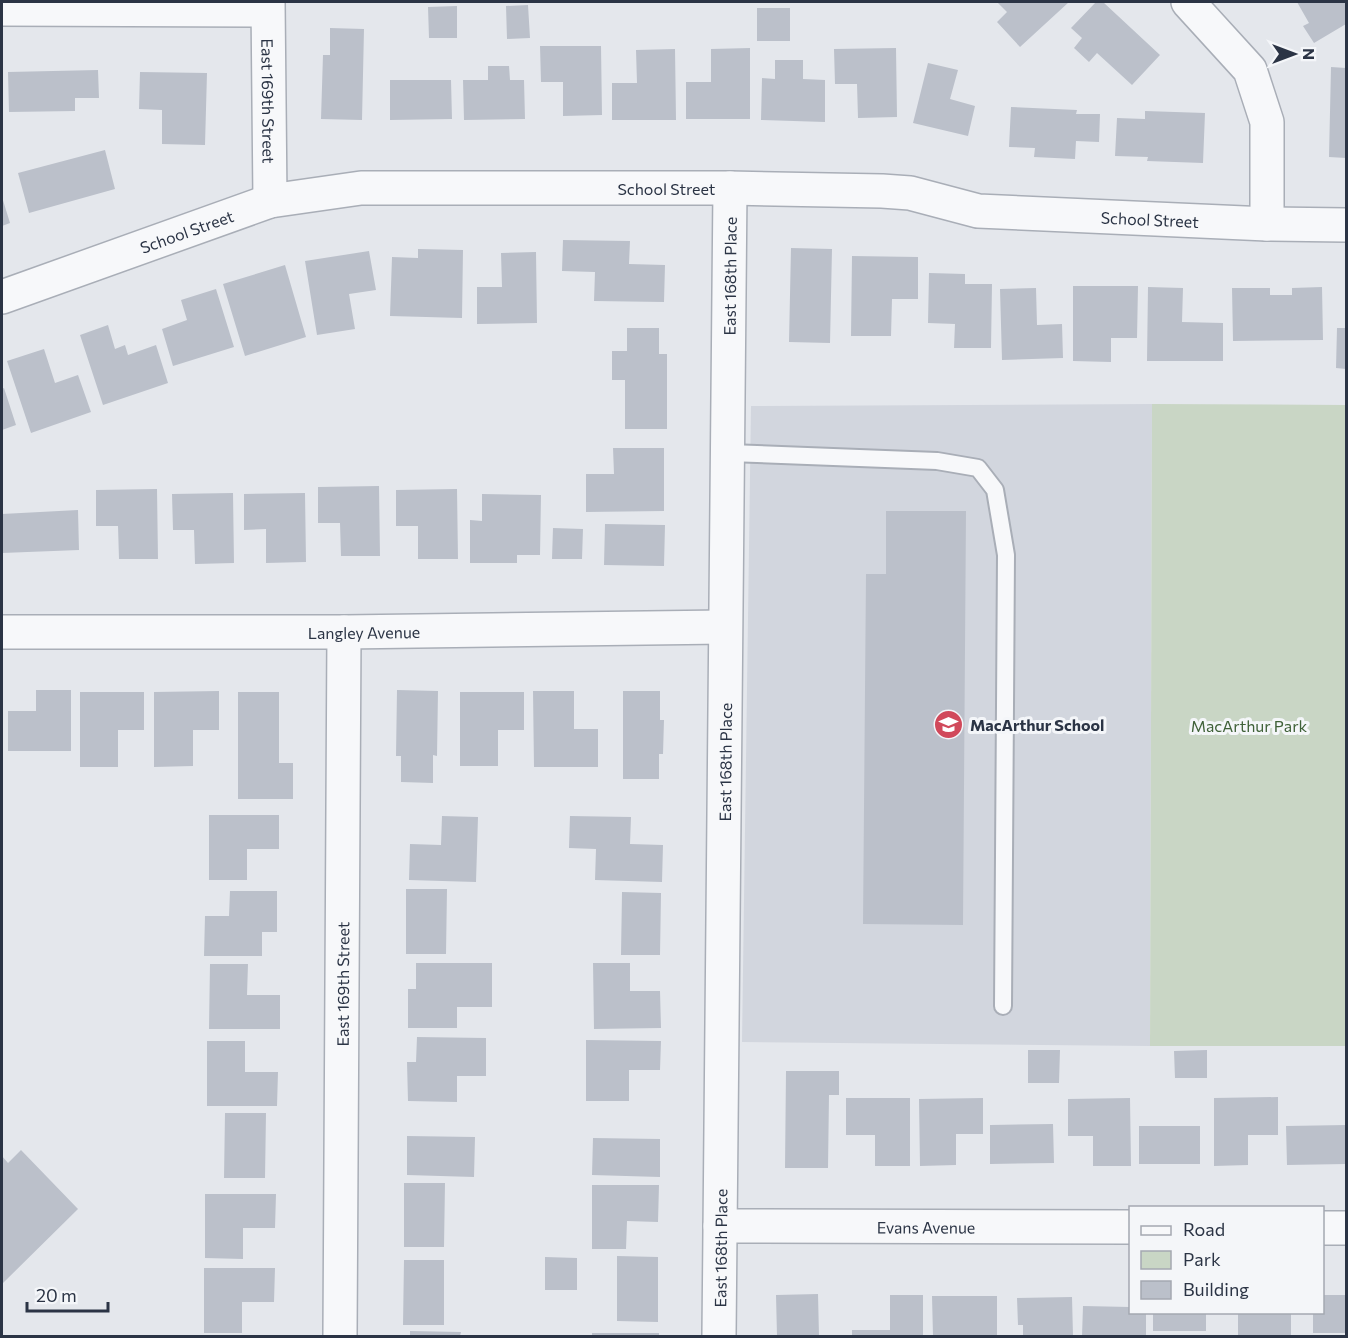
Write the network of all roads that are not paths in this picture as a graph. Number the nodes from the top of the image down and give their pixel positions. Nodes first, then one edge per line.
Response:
1 (1188, 2) edge
2 (267, 6) edge
3 (2, 9) edge
4 (730, 188) junction
5 (270, 201) junction
6 (1267, 224) junction
7 (1347, 225) edge
8 (2, 297) edge
9 (729, 453) junction
10 (725, 627) junction
11 (2, 632) edge
12 (344, 632) junction
13 (1003, 1006) dead end
14 (720, 1226) junction
15 (1129, 1227) edge
16 (1324, 1228) edge
17 (1347, 1228) edge
18 (340, 1336) edge
19 (719, 1336) edge

1 - 6 street
2 - 3 street
2 - 5 street, East 169th Street
4 - 5 street, School Street
4 - 6 street, School Street
4 - 9 street, East 168th Place
5 - 8 street, School Street
6 - 7 street, School Street
9 - 10 street, East 168th Place
9 - 13 lane
10 - 12 street, Langley Avenue
10 - 14 street, East 168th Place
11 - 12 street, Langley Avenue
12 - 18 street, East 169th Street
14 - 15 street, Evans Avenue
14 - 19 street, East 168th Place
16 - 17 street

